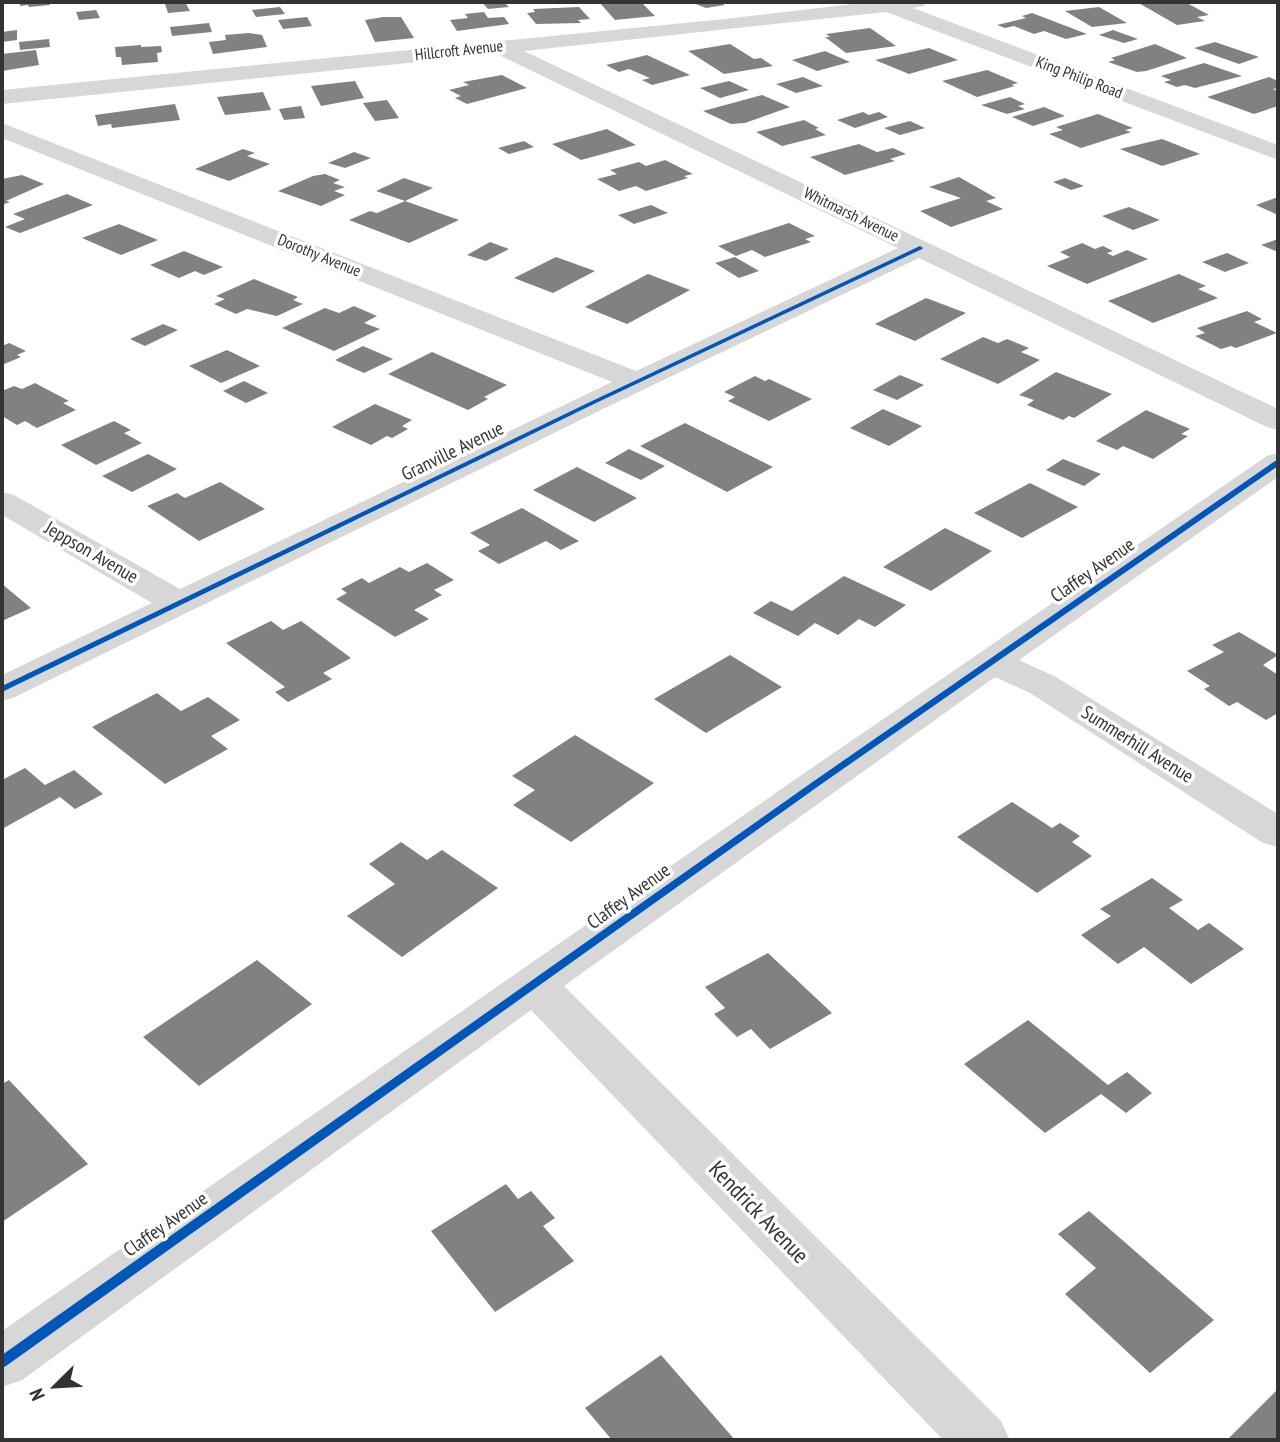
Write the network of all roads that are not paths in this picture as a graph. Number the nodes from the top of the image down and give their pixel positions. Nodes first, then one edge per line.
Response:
1 (917, 2) edge
2 (883, 4) edge
3 (499, 47) junction
4 (2, 97) edge
5 (2, 130) edge
6 (1278, 153) edge
7 (920, 248) junction
8 (637, 382) junction
9 (1278, 421) edge
10 (1278, 463) edge
11 (2, 502) edge
12 (180, 604) junction
13 (993, 662) junction
14 (2, 689) edge
15 (1278, 833) edge
16 (535, 986) junction
17 (2, 1362) edge
18 (981, 1440) edge

1 - 2 street, Hillcroft Avenue
2 - 3 street, Hillcroft Avenue
2 - 6 street, King Philip Road
3 - 4 street, Hillcroft Avenue
3 - 7 street, Whitmarsh Avenue
5 - 8 street, Dorothy Avenue
7 - 8 street, Granville Avenue
7 - 9 street, Whitmarsh Avenue
8 - 12 street, Granville Avenue
10 - 13 street, Claffey Avenue
11 - 12 street, Jeppson Avenue
12 - 14 street, Granville Avenue
13 - 15 street, Summerhill Avenue
13 - 16 street, Claffey Avenue
16 - 17 street, Claffey Avenue
16 - 18 street, Kendrick Avenue

